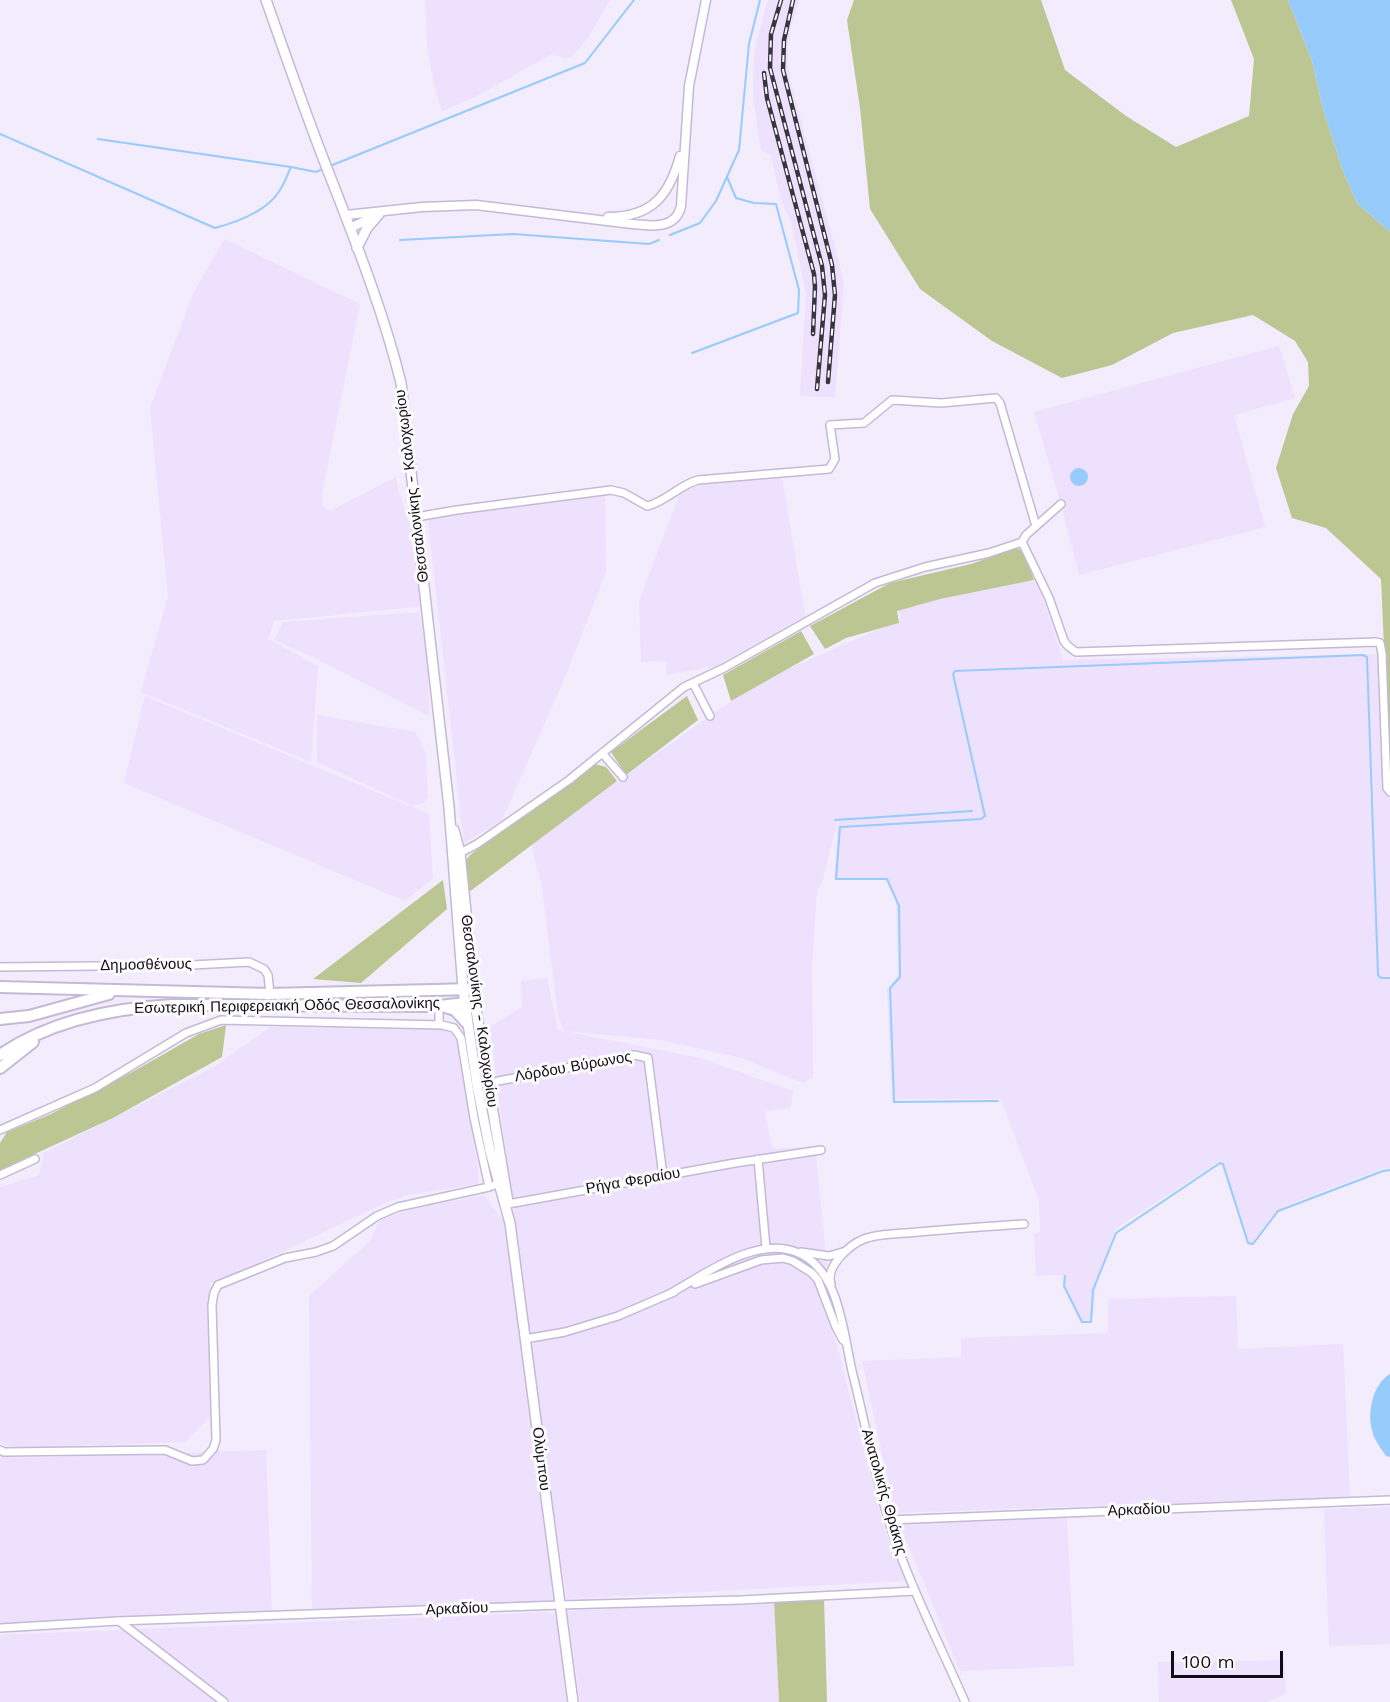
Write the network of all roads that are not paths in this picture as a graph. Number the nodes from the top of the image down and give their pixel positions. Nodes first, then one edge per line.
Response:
1 (266, 0) edge
2 (706, 0) edge
3 (685, 138) junction
4 (383, 213) junction
5 (346, 215) junction
6 (594, 220) junction
7 (350, 228) junction
8 (357, 248) junction
9 (1061, 504) dead end
10 (416, 517) junction
11 (1036, 526) junction
12 (1022, 542) junction
13 (693, 683) junction
14 (710, 716) dead end
15 (602, 753) junction
16 (623, 777) dead end
17 (1390, 792) edge
18 (449, 807) junction
19 (460, 857) junction
20 (0, 967) edge
21 (0, 987) edge
22 (468, 989) junction
23 (136, 990) junction
24 (270, 994) junction
25 (470, 1003) junction
26 (439, 1006) junction
27 (0, 1019) edge
28 (467, 1023) junction
29 (440, 1024) junction
30 (51, 1030) junction
31 (0, 1056) edge
32 (0, 1068) edge
33 (488, 1083) junction
34 (0, 1131) edge
35 (821, 1150) dead end
36 (35, 1159) dead end
37 (758, 1159) junction
38 (0, 1174) edge
39 (663, 1176) junction
40 (498, 1185) junction
41 (508, 1204) junction
42 (508, 1216) junction
43 (1024, 1224) dead end
44 (766, 1248) junction
45 (848, 1250) junction
46 (796, 1251) junction
47 (829, 1256) junction
48 (837, 1262) junction
49 (806, 1269) junction
50 (820, 1270) junction
51 (819, 1280) junction
52 (835, 1292) junction
53 (671, 1293) junction
54 (525, 1339) junction
55 (845, 1345) junction
56 (0, 1450) edge
57 (1390, 1500) edge
58 (889, 1520) junction
59 (915, 1591) junction
60 (560, 1605) junction
61 (118, 1621) junction
62 (0, 1628) edge
63 (224, 1702) edge
64 (573, 1702) edge
65 (964, 1702) edge

1 - 5 main road, Θεσσαλονίκης - Καλοχωρίου
2 - 3 street
3 - 6 street
3 - 6 street
4 - 5 street
4 - 6 street
4 - 7 street
4 - 8 main road
5 - 7 main road, Θεσσαλονίκης - Καλοχωρίου
7 - 8 main road, Θεσσαλονίκης - Καλοχωρίου
8 - 10 main road, Θεσσαλονίκης - Καλοχωρίου
9 - 11 street
10 - 11 street
10 - 18 main road, Θεσσαλονίκης - Καλοχωρίου
11 - 12 street
12 - 13 street
12 - 17 street
13 - 14 street
13 - 15 street
15 - 16 street
15 - 19 street
18 - 19 main road, Θεσσαλονίκης - Καλοχωρίου
18 - 22 main road, Θεσσαλονίκης - Καλοχωρίου
19 - 22 main road, Θεσσαλονίκης - Καλοχωρίου
20 - 24 street, Δημοσθένους
21 - 23 highway, Εσωτερική Περιφερειακή Οδός Θεσσαλονίκης
22 - 24 highway, Εσωτερική Περιφερειακή Οδός Θεσσαλονίκης
22 - 25 main road, Θεσσαλονίκης - Καλοχωρίου
23 - 24 highway, Εσωτερική Περιφερειακή Οδός Θεσσαλονίκης
23 - 27 highway
25 - 26 highway, Εσωτερική Περιφερειακή Οδός Θεσσαλονίκης
25 - 28 main road, Θεσσαλονίκης - Καλοχωρίου
25 - 33 main road, Θεσσαλονίκης - Καλοχωρίου
26 - 28 highway
26 - 29 street
26 - 30 highway, Εσωτερική Περιφερειακή Οδός Θεσσαλονίκης
28 - 40 main road, Θεσσαλονίκης - Καλοχωρίου
29 - 34 street
29 - 40 street
30 - 31 highway, Εσωτερική Περιφερειακή Οδός Θεσσαλονίκης
30 - 32 highway
33 - 39 street, Λόρδου Βύρωνος
33 - 40 main road, Θεσσαλονίκης - Καλοχωρίου
35 - 37 street, Ρήγα Φεραίου
36 - 38 street
37 - 39 street, Ρήγα Φεραίου
37 - 44 street
39 - 41 street, Ρήγα Φεραίου
40 - 41 main road, Θεσσαλονίκης - Καλοχωρίου
40 - 42 main road
40 - 56 street
41 - 42 main road, Θεσσαλονίκης - Καλοχωρίου
42 - 54 main road, Ολύμπου
43 - 45 street
44 - 46 street, Ανατολικής Θράκης
44 - 53 street, Ανατολικής Θράκης
45 - 47 street
45 - 48 street
46 - 47 street
46 - 50 street, Ανατολικής Θράκης
47 - 50 street
48 - 50 street
48 - 52 street
49 - 50 street
49 - 51 street, Ανατολικής Θράκης
49 - 53 street, Ανατολικής Θράκης
50 - 51 street
50 - 52 street, Ανατολικής Θράκης
51 - 55 street, Ανατολικής Θράκης
52 - 55 street, Ανατολικής Θράκης
53 - 54 street, Ανατολικής Θράκης
54 - 60 main road, Ολύμπου
55 - 58 street, Ανατολικής Θράκης
57 - 58 street, Αρκαδίου
58 - 59 street, Ανατολικής Θράκης
59 - 60 street, Αρκαδίου
59 - 65 street, Ανατολικής Θράκης
60 - 61 street, Αρκαδίου
60 - 64 main road, Ολύμπου
61 - 62 street, Αρκαδίου
61 - 63 street

